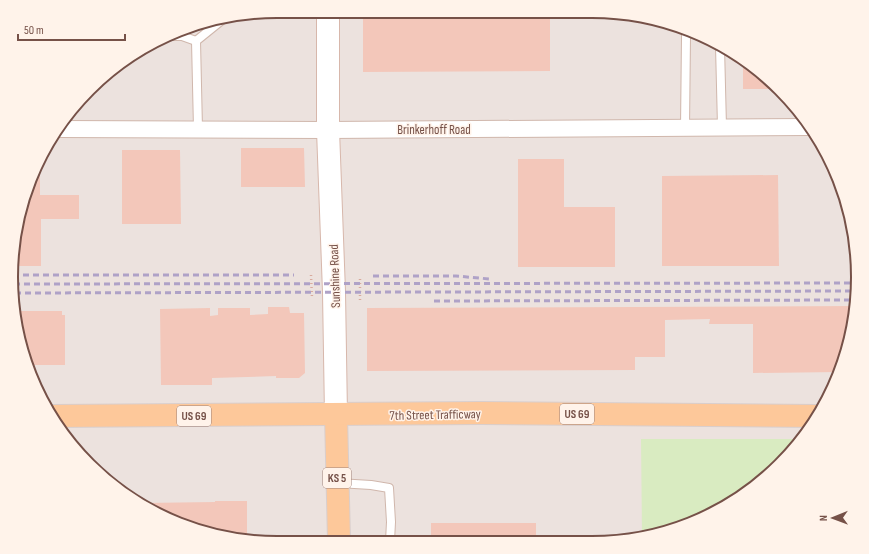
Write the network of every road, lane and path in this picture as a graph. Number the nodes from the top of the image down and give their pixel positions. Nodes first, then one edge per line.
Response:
1 (328, 18) edge
2 (215, 26) edge
3 (183, 36) edge
4 (686, 36) edge
5 (196, 41) junction
6 (720, 52) edge
7 (722, 127) junction
8 (803, 127) edge
9 (685, 128) junction
10 (65, 129) edge
11 (198, 130) junction
12 (328, 130) junction
13 (311, 275) dead end
14 (360, 278) dead end
15 (312, 298) dead end
16 (360, 300) dead end
17 (336, 415) junction
18 (59, 416) edge
19 (810, 416) edge
20 (338, 483) junction
21 (338, 536) edge
22 (390, 536) edge

1 - 12 main road, Sunshine Road
2 - 5 lane
3 - 5 lane
4 - 9 lane
5 - 11 lane
6 - 7 lane
7 - 8 street, Brinkerhoff Road
7 - 9 street, Brinkerhoff Road
9 - 12 street, Brinkerhoff Road
10 - 11 street, Brinkerhoff Road
11 - 12 street, Brinkerhoff Road
12 - 17 main road, Sunshine Road
13 - 15 path
14 - 16 path
17 - 18 main road, 7th Street Trafficway / US 69
17 - 19 main road, 7th Street Trafficway / US 69
17 - 20 main road, Sunshine Road / KS 5
20 - 21 main road, Sunshine Road / KS 5
20 - 22 lane

